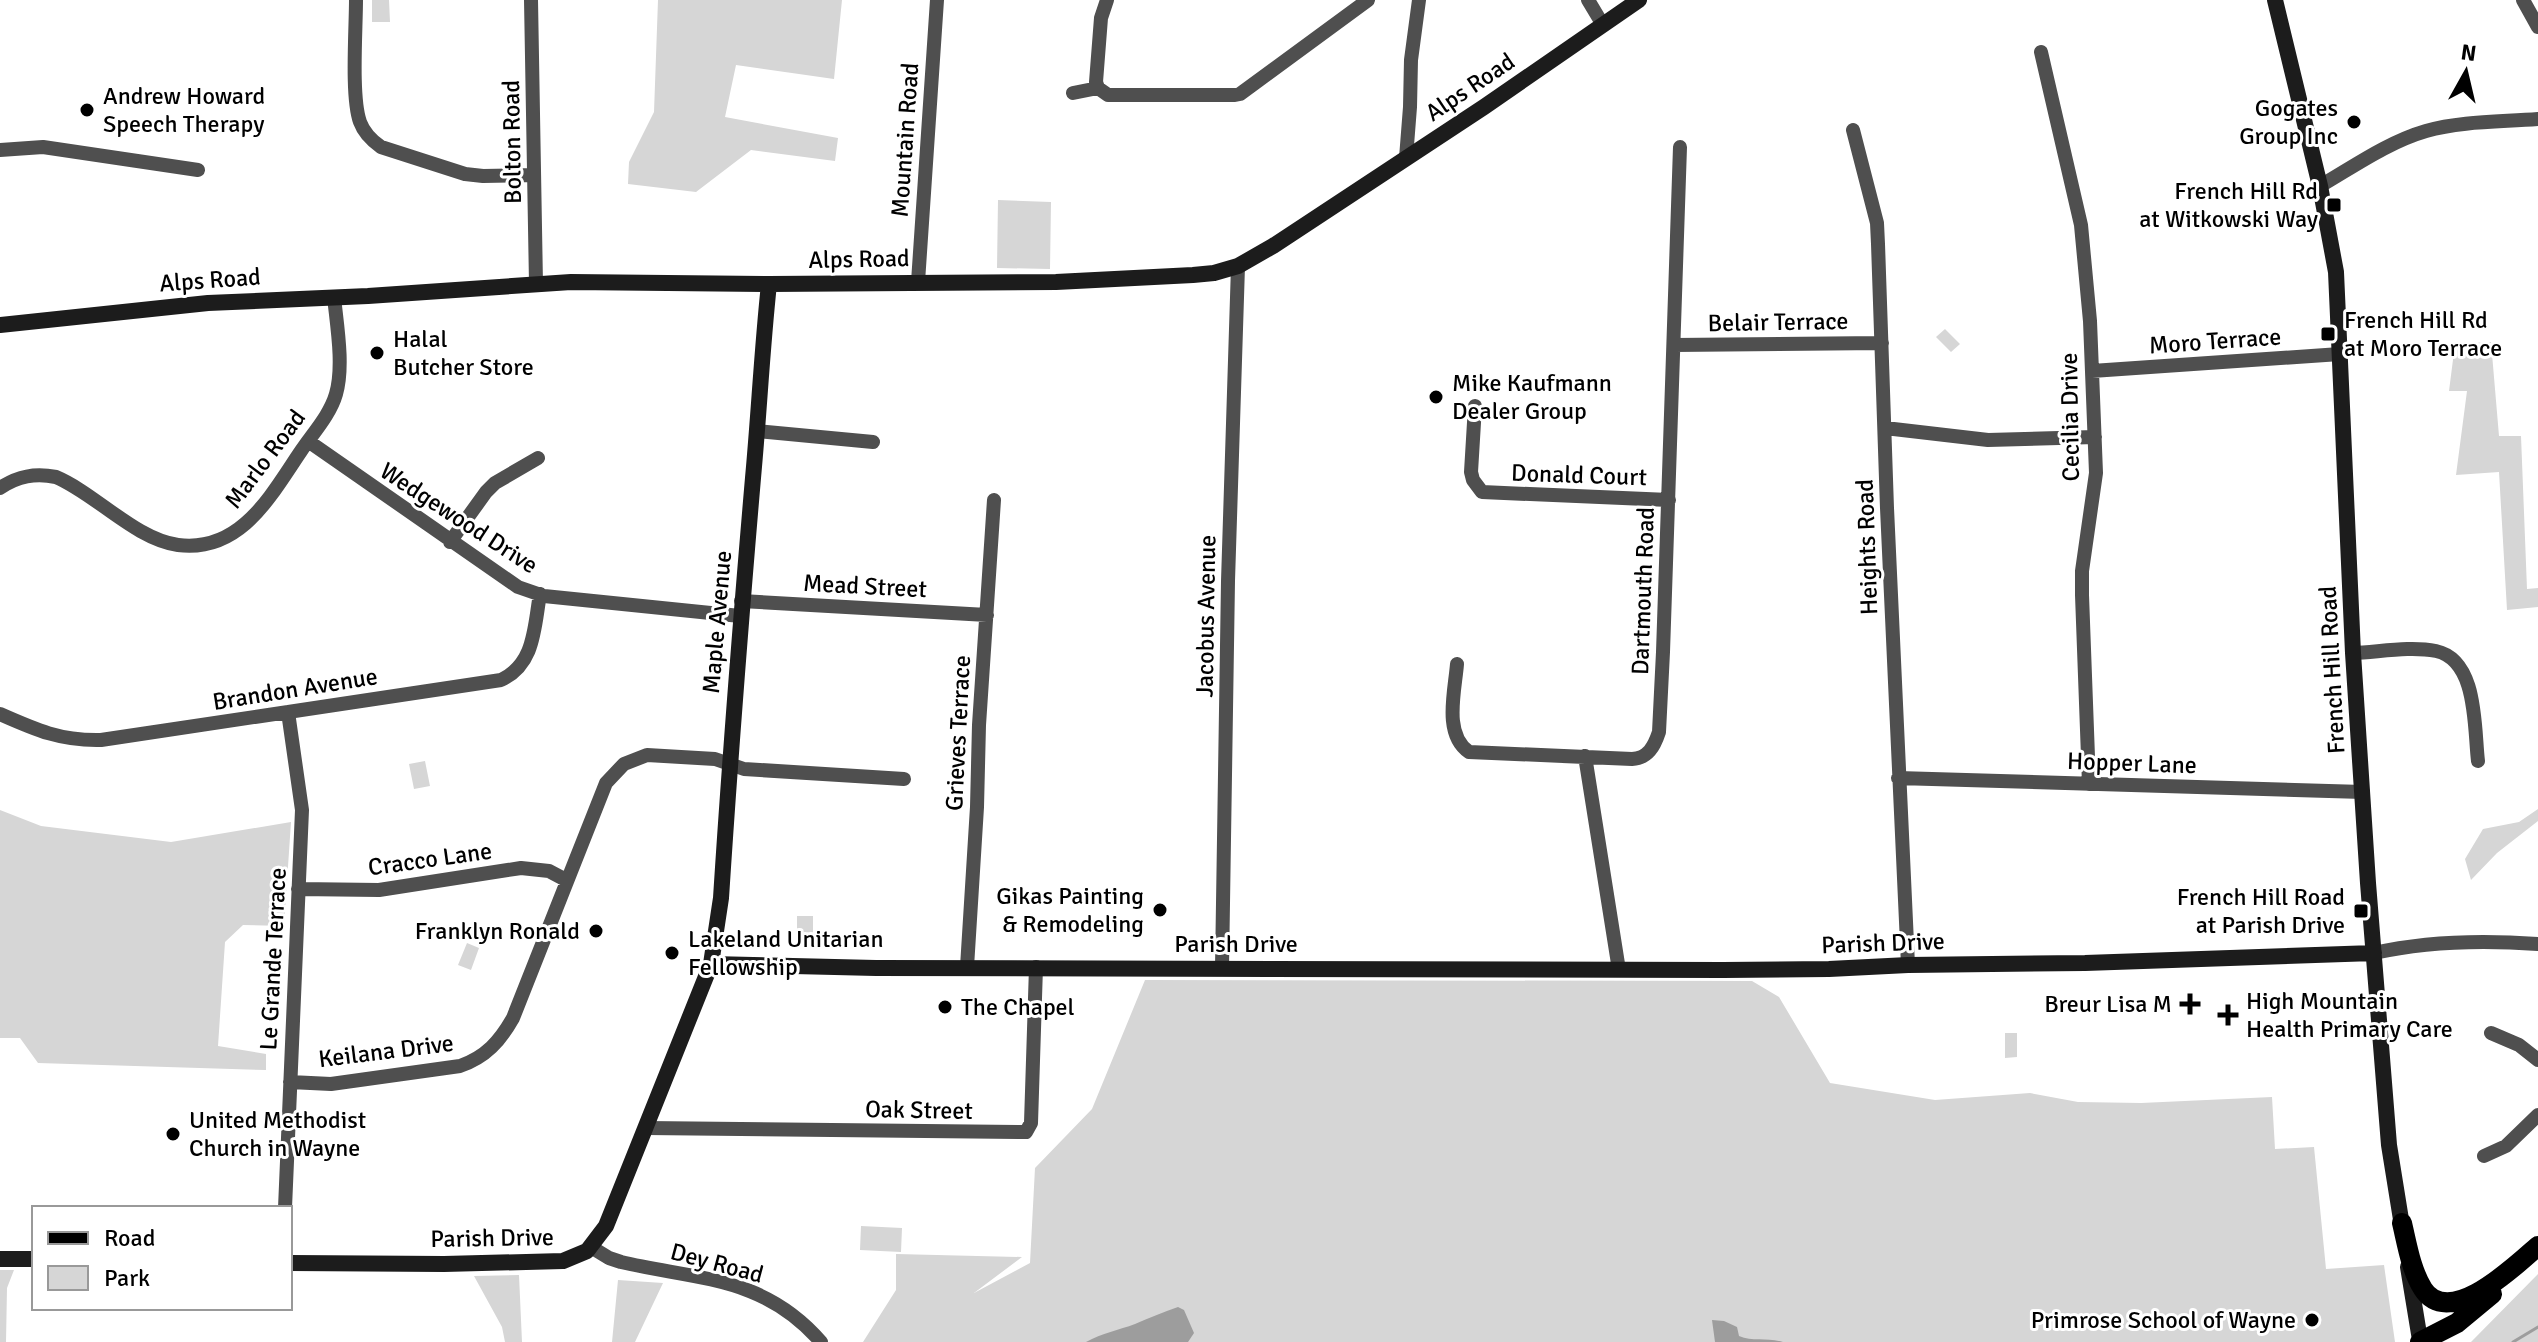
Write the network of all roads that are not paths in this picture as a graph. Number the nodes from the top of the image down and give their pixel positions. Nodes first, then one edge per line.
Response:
1 (356, 0) edge
2 (531, 0) edge
3 (937, 0) edge
4 (1107, 0) edge
5 (1368, 0) edge
6 (1419, 0) edge
7 (1588, 0) edge
8 (1639, 0) edge
9 (2275, 0) edge
10 (2523, 0) edge
11 (1603, 25) junction
12 (2538, 27) edge
13 (2041, 52) dead end
14 (1098, 88) junction
15 (1073, 93) dead end
16 (2538, 119) edge
17 (1853, 130) dead end
18 (1680, 147) dead end
19 (0, 150) edge
20 (1406, 158) junction
21 (198, 170) dead end
22 (534, 175) junction
23 (2320, 186) junction
24 (1238, 266) junction
25 (918, 282) junction
26 (536, 284) junction
27 (769, 284) junction
28 (334, 297) junction
29 (0, 325) edge
30 (1882, 343) junction
31 (1674, 345) junction
32 (2340, 354) junction
33 (2092, 371) junction
34 (1475, 406) dead end
35 (1885, 428) junction
36 (757, 431) junction
37 (2095, 437) junction
38 (308, 441) junction
39 (873, 442) dead end
40 (538, 458) dead end
41 (0, 488) edge
42 (994, 500) dead end
43 (1669, 500) junction
44 (450, 542) junction
45 (540, 594) junction
46 (741, 609) junction
47 (987, 615) junction
48 (2353, 653) junction
49 (1457, 664) dead end
50 (288, 712) junction
51 (0, 714) edge
52 (1585, 756) junction
53 (2478, 761) dead end
54 (729, 765) junction
55 (1898, 778) junction
56 (904, 779) dead end
57 (2089, 784) junction
58 (2363, 792) junction
59 (566, 880) junction
60 (298, 889) junction
61 (2538, 944) edge
62 (2374, 953) junction
63 (711, 964) junction
64 (1908, 965) junction
65 (967, 967) junction
66 (1036, 967) junction
67 (1222, 968) junction
68 (1619, 970) junction
69 (2491, 1033) dead end
70 (2538, 1060) edge
71 (290, 1082) junction
72 (2538, 1115) edge
73 (646, 1128) junction
74 (2484, 1156) dead end
75 (285, 1206) edge
76 (2402, 1223) junction
77 (2538, 1246) edge
78 (591, 1247) junction
79 (0, 1259) edge
80 (32, 1259) edge
81 (292, 1263) edge
82 (2420, 1341) edge
83 (821, 1342) edge

1 - 22 street
2 - 22 street, Bolton Road
3 - 25 street, Mountain Road
4 - 14 street
5 - 14 street
6 - 20 street
7 - 11 street
8 - 11 main road, Alps Road
9 - 23 main road, French Hill Road
10 - 12 street
11 - 20 main road, Alps Road
13 - 33 street, Cecilia Drive
14 - 15 street
16 - 23 street
17 - 30 street, Heights Road
18 - 31 street, Dartmouth Road
19 - 21 street
20 - 24 main road, Alps Road
22 - 26 street, Bolton Road
23 - 32 main road, French Hill Road
24 - 25 main road, Alps Road
24 - 67 street, Jacobus Avenue
25 - 27 main road, Alps Road
26 - 27 main road, Alps Road
26 - 28 main road, Alps Road
27 - 36 main road, Maple Avenue
28 - 29 main road, Alps Road
28 - 38 street, Marlo Road
30 - 31 street, Belair Terrace
30 - 35 street, Heights Road
31 - 43 street, Dartmouth Road
32 - 33 street, Moro Terrace
32 - 48 main road, French Hill Road
33 - 37 street, Cecilia Drive
34 - 43 street, Donald Court
35 - 37 street
35 - 55 street, Heights Road
36 - 39 street
36 - 46 main road, Maple Avenue
37 - 57 street, Cecilia Drive
38 - 41 street, Marlo Road
38 - 44 street, Wedgewood Drive
40 - 44 street
42 - 47 street, Grieves Terrace
43 - 52 street, Dartmouth Road
44 - 45 street, Wedgewood Drive
45 - 46 street, Wedgewood Drive
45 - 50 street, Brandon Avenue
46 - 47 street, Mead Street
46 - 54 main road, Maple Avenue
47 - 65 street, Grieves Terrace
48 - 53 street
48 - 58 main road, French Hill Road
49 - 52 street, Dartmouth Road
50 - 51 street, Brandon Avenue
50 - 60 street, Le Grande Terrace
52 - 68 street
54 - 56 street, Keilana Drive
54 - 59 street, Keilana Drive
54 - 63 main road, Maple Avenue
55 - 57 street, Hopper Lane
55 - 64 street, Heights Road
57 - 58 street, Hopper Lane
58 - 62 main road, French Hill Road
59 - 60 street, Cracco Lane
59 - 71 street, Keilana Drive
60 - 71 street, Le Grande Terrace
61 - 62 street
62 - 64 main road, Parish Drive
62 - 76 main road, French Hill Road
63 - 65 main road, Parish Drive
63 - 73 main road
64 - 68 main road, Parish Drive
65 - 66 main road, Parish Drive
66 - 67 main road, Parish Drive
66 - 73 street, Oak Street
67 - 68 main road, Parish Drive
69 - 70 street
71 - 75 street, Le Grande Terrace
72 - 74 street
73 - 78 main road
76 - 77 main road
76 - 82 main road, French Hill Road
77 - 82 main road
78 - 81 main road, Parish Drive
78 - 83 street, Dey Road
79 - 80 main road

